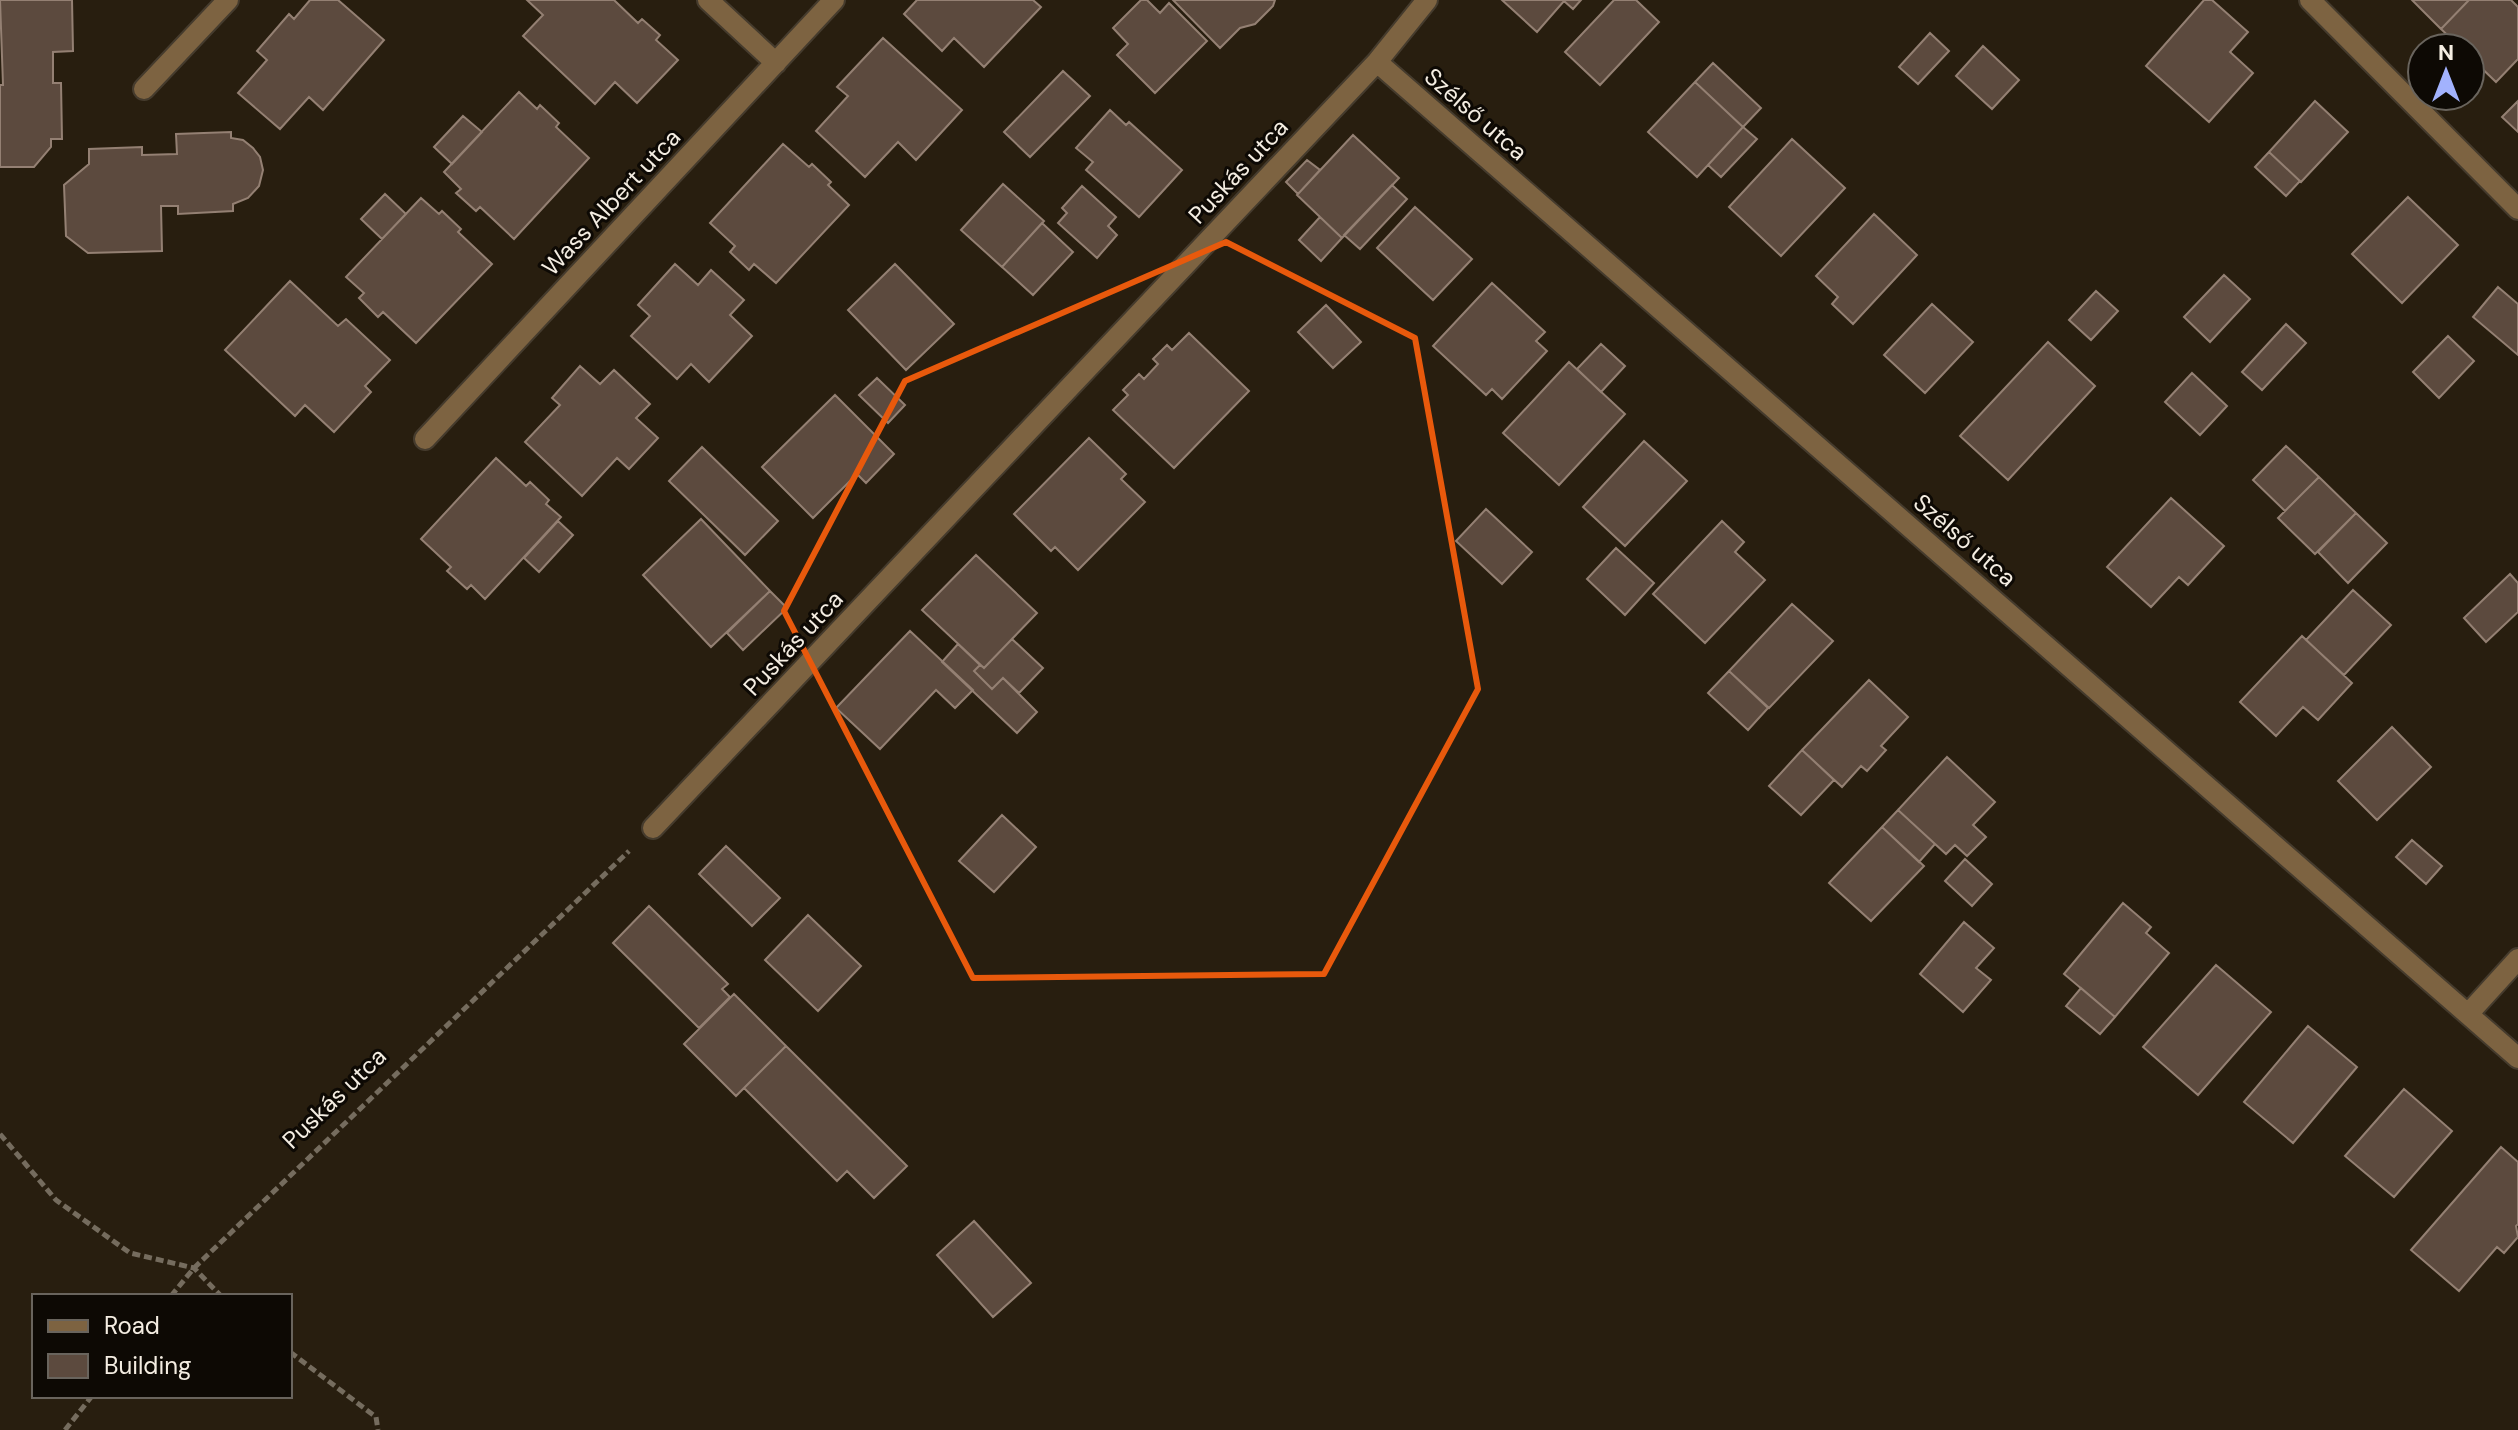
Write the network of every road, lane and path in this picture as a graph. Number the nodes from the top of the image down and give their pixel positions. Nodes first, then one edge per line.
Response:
1 (228, 0) edge
2 (708, 0) edge
3 (834, 0) edge
4 (1427, 0) edge
5 (2310, 0) edge
6 (1377, 62) junction
7 (776, 63) junction
8 (144, 89) dead end
9 (2518, 209) edge
10 (425, 439) dead end
11 (653, 828) joint
12 (2518, 959) edge
13 (2469, 1013) junction
14 (2518, 1058) edge
15 (0, 1134) edge
16 (194, 1268) junction
17 (173, 1294) edge
18 (219, 1294) edge
19 (292, 1354) edge
20 (90, 1398) edge
21 (65, 1430) edge
22 (378, 1430) edge

1 - 8 street
2 - 7 street
3 - 7 street, Wass Albert utca
4 - 6 street, Puskás utca
5 - 9 street
6 - 11 street, Puskás utca
6 - 13 street, Szélső utca
7 - 10 street, Wass Albert utca
11 - 16 path, Puskás utca
12 - 13 street
13 - 14 street, Szélső utca
15 - 16 path
16 - 17 path, Puskás utca
16 - 18 path
19 - 22 path
20 - 21 path

